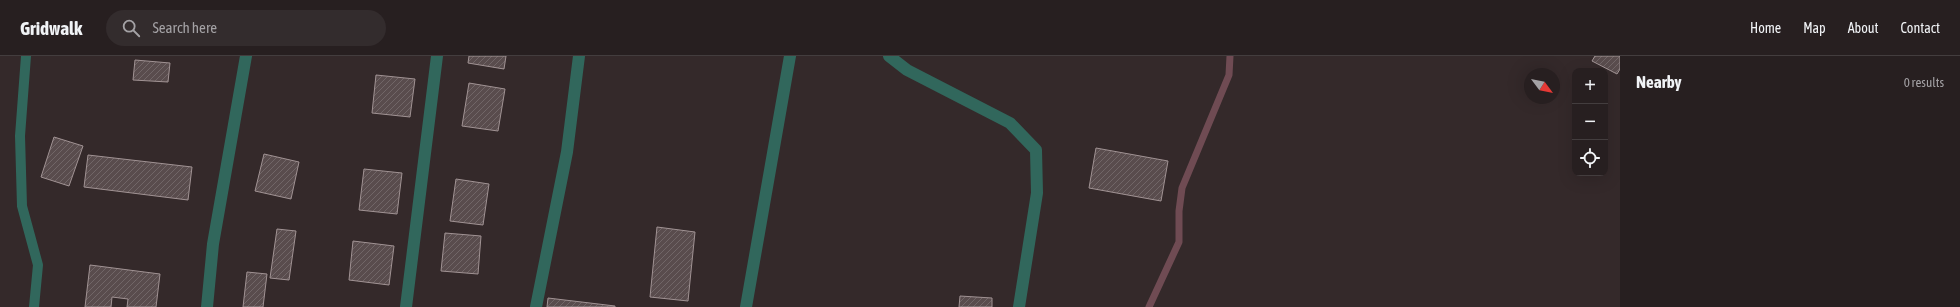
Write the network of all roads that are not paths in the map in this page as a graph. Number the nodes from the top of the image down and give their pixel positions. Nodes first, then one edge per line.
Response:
1 (26, 56) edge
2 (246, 56) edge
3 (437, 56) edge
4 (579, 56) edge
5 (790, 56) edge
6 (889, 56) edge
7 (34, 307) edge
8 (207, 307) edge
9 (406, 307) edge
10 (536, 307) edge
11 (746, 307) edge
12 (1019, 307) edge

1 - 7 lane
2 - 8 street
3 - 9 street
4 - 10 street
5 - 11 street
6 - 12 street

